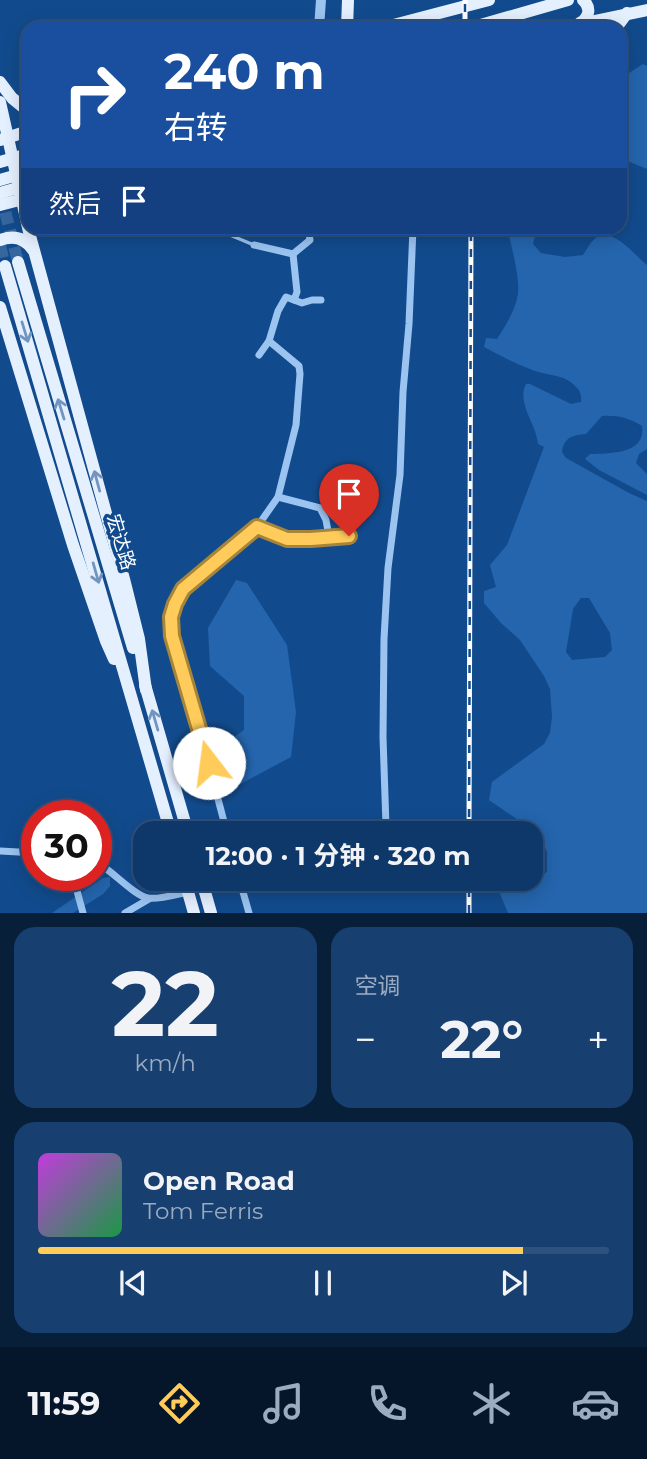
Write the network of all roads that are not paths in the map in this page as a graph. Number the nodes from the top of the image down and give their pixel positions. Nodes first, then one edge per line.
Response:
1 (321, 0) edge
2 (348, 0) edge
3 (489, 0) edge
4 (568, 0) edge
5 (583, 0) edge
6 (647, 10) edge
7 (627, 13) junction
8 (320, 21) edge
9 (348, 21) edge
10 (409, 21) edge
11 (494, 21) edge
12 (583, 21) edge
13 (589, 21) edge
14 (621, 21) edge
15 (0, 82) edge
16 (0, 102) edge
17 (21, 105) edge
18 (21, 133) edge
19 (4, 139) edge
20 (21, 155) edge
21 (0, 162) edge
22 (21, 174) edge
23 (0, 180) edge
24 (21, 187) edge
25 (21, 187) edge
26 (0, 193) edge
27 (21, 199) edge
28 (0, 205) edge
29 (31, 235) edge
30 (36, 235) edge
31 (230, 235) edge
32 (309, 235) edge
33 (413, 235) edge
34 (0, 240) edge
35 (254, 245) joint
36 (293, 254) junction
37 (35, 255) junction
38 (294, 300) junction
39 (321, 300) dead end
40 (0, 307) edge
41 (269, 341) junction
42 (259, 355) dead end
43 (278, 497) junction
44 (257, 527) junction
45 (349, 536) dead end
46 (329, 537) junction
47 (146, 690) junction
48 (131, 694) junction
49 (168, 821) edge
50 (184, 821) edge
51 (224, 821) edge
52 (386, 821) edge
53 (0, 851) edge
54 (21, 852) edge
55 (112, 873) edge
56 (77, 891) edge
57 (205, 891) edge
58 (243, 891) edge
59 (188, 892) joint
60 (149, 899) junction
61 (82, 913) edge
62 (125, 913) edge
63 (194, 913) edge
64 (211, 913) edge
65 (249, 913) edge

1 - 8 street
2 - 9 main road
3 - 10 main road
4 - 11 main road
5 - 12 main road
6 - 7 main road
7 - 13 main road
7 - 14 main road
15 - 17 main road
16 - 19 main road
18 - 19 main road
19 - 24 main road
20 - 21 main road, bridge
22 - 23 main road, bridge
25 - 26 main road, bridge
27 - 28 main road
29 - 37 main road
30 - 37 main road
31 - 35 lane
32 - 36 street
33 - 52 street
34 - 37 main road
35 - 36 street
36 - 38 street
47 -> 37 main road
38 - 39 street
38 - 41 street
40 - 48 main road
41 - 42 street
41 - 43 street
43 - 44 street
43 - 46 street
44 - 46 street
44 - 51 street
45 - 46 street
47 -> 48 main road, 宏达路
50 -> 47 main road, 宏达路
48 - 49 main road, 宏达路
53 - 54 street
55 - 60 street
56 - 61 street
57 - 64 main road
58 - 65 street
59 - 60 street
59 - 63 main road
60 - 62 street

